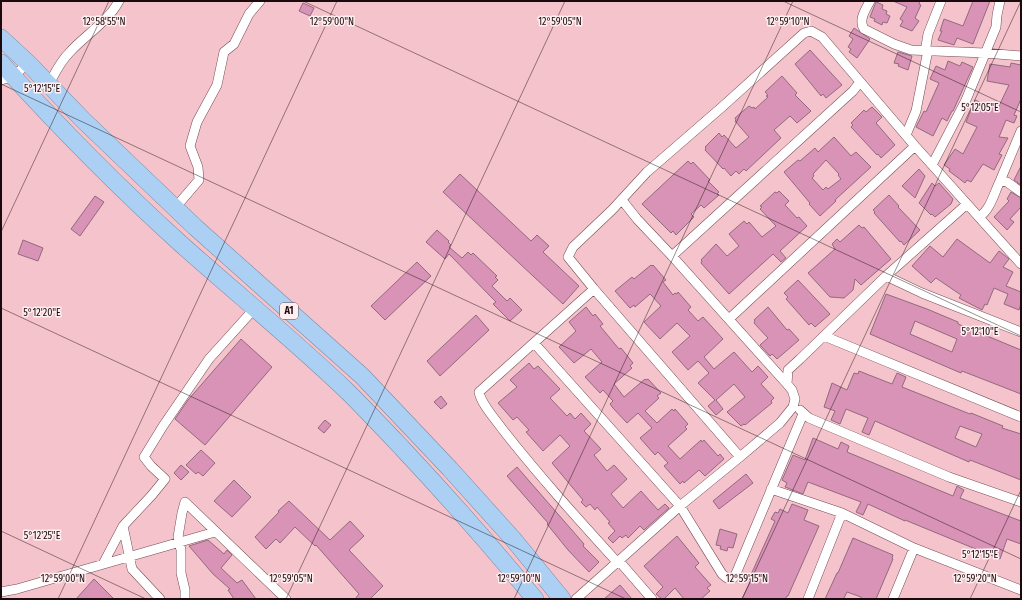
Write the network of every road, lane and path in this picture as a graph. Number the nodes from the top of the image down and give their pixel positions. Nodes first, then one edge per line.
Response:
1 (119, 1) edge
2 (260, 1) edge
3 (870, 1) edge
4 (941, 1) edge
5 (1000, 1) edge
6 (1, 38) edge
7 (927, 50) junction
8 (985, 53) junction
9 (1021, 56) edge
10 (1, 63) edge
11 (28, 63) junction
12 (7, 78) edge
13 (860, 82) junction
14 (49, 84) junction
15 (1021, 131) edge
16 (906, 135) junction
17 (915, 146) junction
18 (932, 165) junction
19 (143, 178) junction
20 (1000, 181) junction
21 (1021, 192) edge
22 (128, 194) junction
23 (622, 200) junction
24 (967, 204) junction
25 (175, 208) junction
26 (979, 217) junction
27 (672, 256) junction
28 (1021, 264) edge
29 (886, 276) junction
30 (594, 289) junction
31 (255, 308) junction
32 (729, 319) junction
33 (1021, 332) edge
34 (824, 336) junction
35 (534, 343) junction
36 (787, 384) junction
37 (793, 407) junction
38 (803, 414) junction
39 (1021, 416) edge
40 (740, 457) junction
41 (771, 489) junction
42 (1021, 502) edge
43 (680, 506) junction
44 (842, 514) junction
45 (123, 526) junction
46 (215, 532) junction
47 (179, 542) junction
48 (914, 548) junction
49 (130, 557) junction
50 (618, 562) junction
51 (103, 564) junction
52 (1021, 590) edge
53 (1, 592) edge
54 (160, 599) edge
55 (185, 599) edge
56 (286, 599) edge
57 (535, 599) edge
58 (562, 599) edge
59 (576, 599) edge
60 (652, 599) edge
61 (808, 599) edge
62 (893, 599) edge

1 - 14 street
2 - 25 street
3 - 7 street
4 - 7 street
5 - 8 street
6 - 11 highway, A1
7 - 8 street
7 - 16 street
8 - 9 street
8 - 18 street
10 - 12 highway, A1
11 - 12 street
11 - 14 highway, A1
12 - 22 highway, A1
13 - 16 street
13 - 23 street
13 - 27 street
14 - 19 highway, A1
15 - 20 street
16 - 17 street
17 - 18 street
17 - 32 street
18 - 24 street
19 - 22 highway
19 - 25 highway, A1
20 - 21 street
20 - 26 street
22 - 31 highway, A1
23 - 27 street
23 - 30 street
24 - 26 street
24 - 29 street
25 - 58 highway, A1
26 - 28 street
27 - 32 street
29 - 33 street
29 - 34 street
30 - 35 street
30 - 40 street
31 - 45 street
31 - 57 highway, A1
32 - 36 street
34 - 36 street
34 - 39 street
35 - 43 street
35 - 50 street
36 - 37 street
37 - 38 street
37 - 40 street
38 - 41 street
38 - 42 street
40 - 43 street
41 - 43 street
41 - 44 street
43 - 50 street
44 - 48 street
44 - 61 street
45 - 49 street
45 - 51 street
46 - 47 street
46 - 47 street
46 - 56 street
47 - 49 street
47 - 55 street
48 - 52 street
48 - 62 street
49 - 51 street
49 - 54 street
50 - 59 street
50 - 60 street
51 - 53 street

